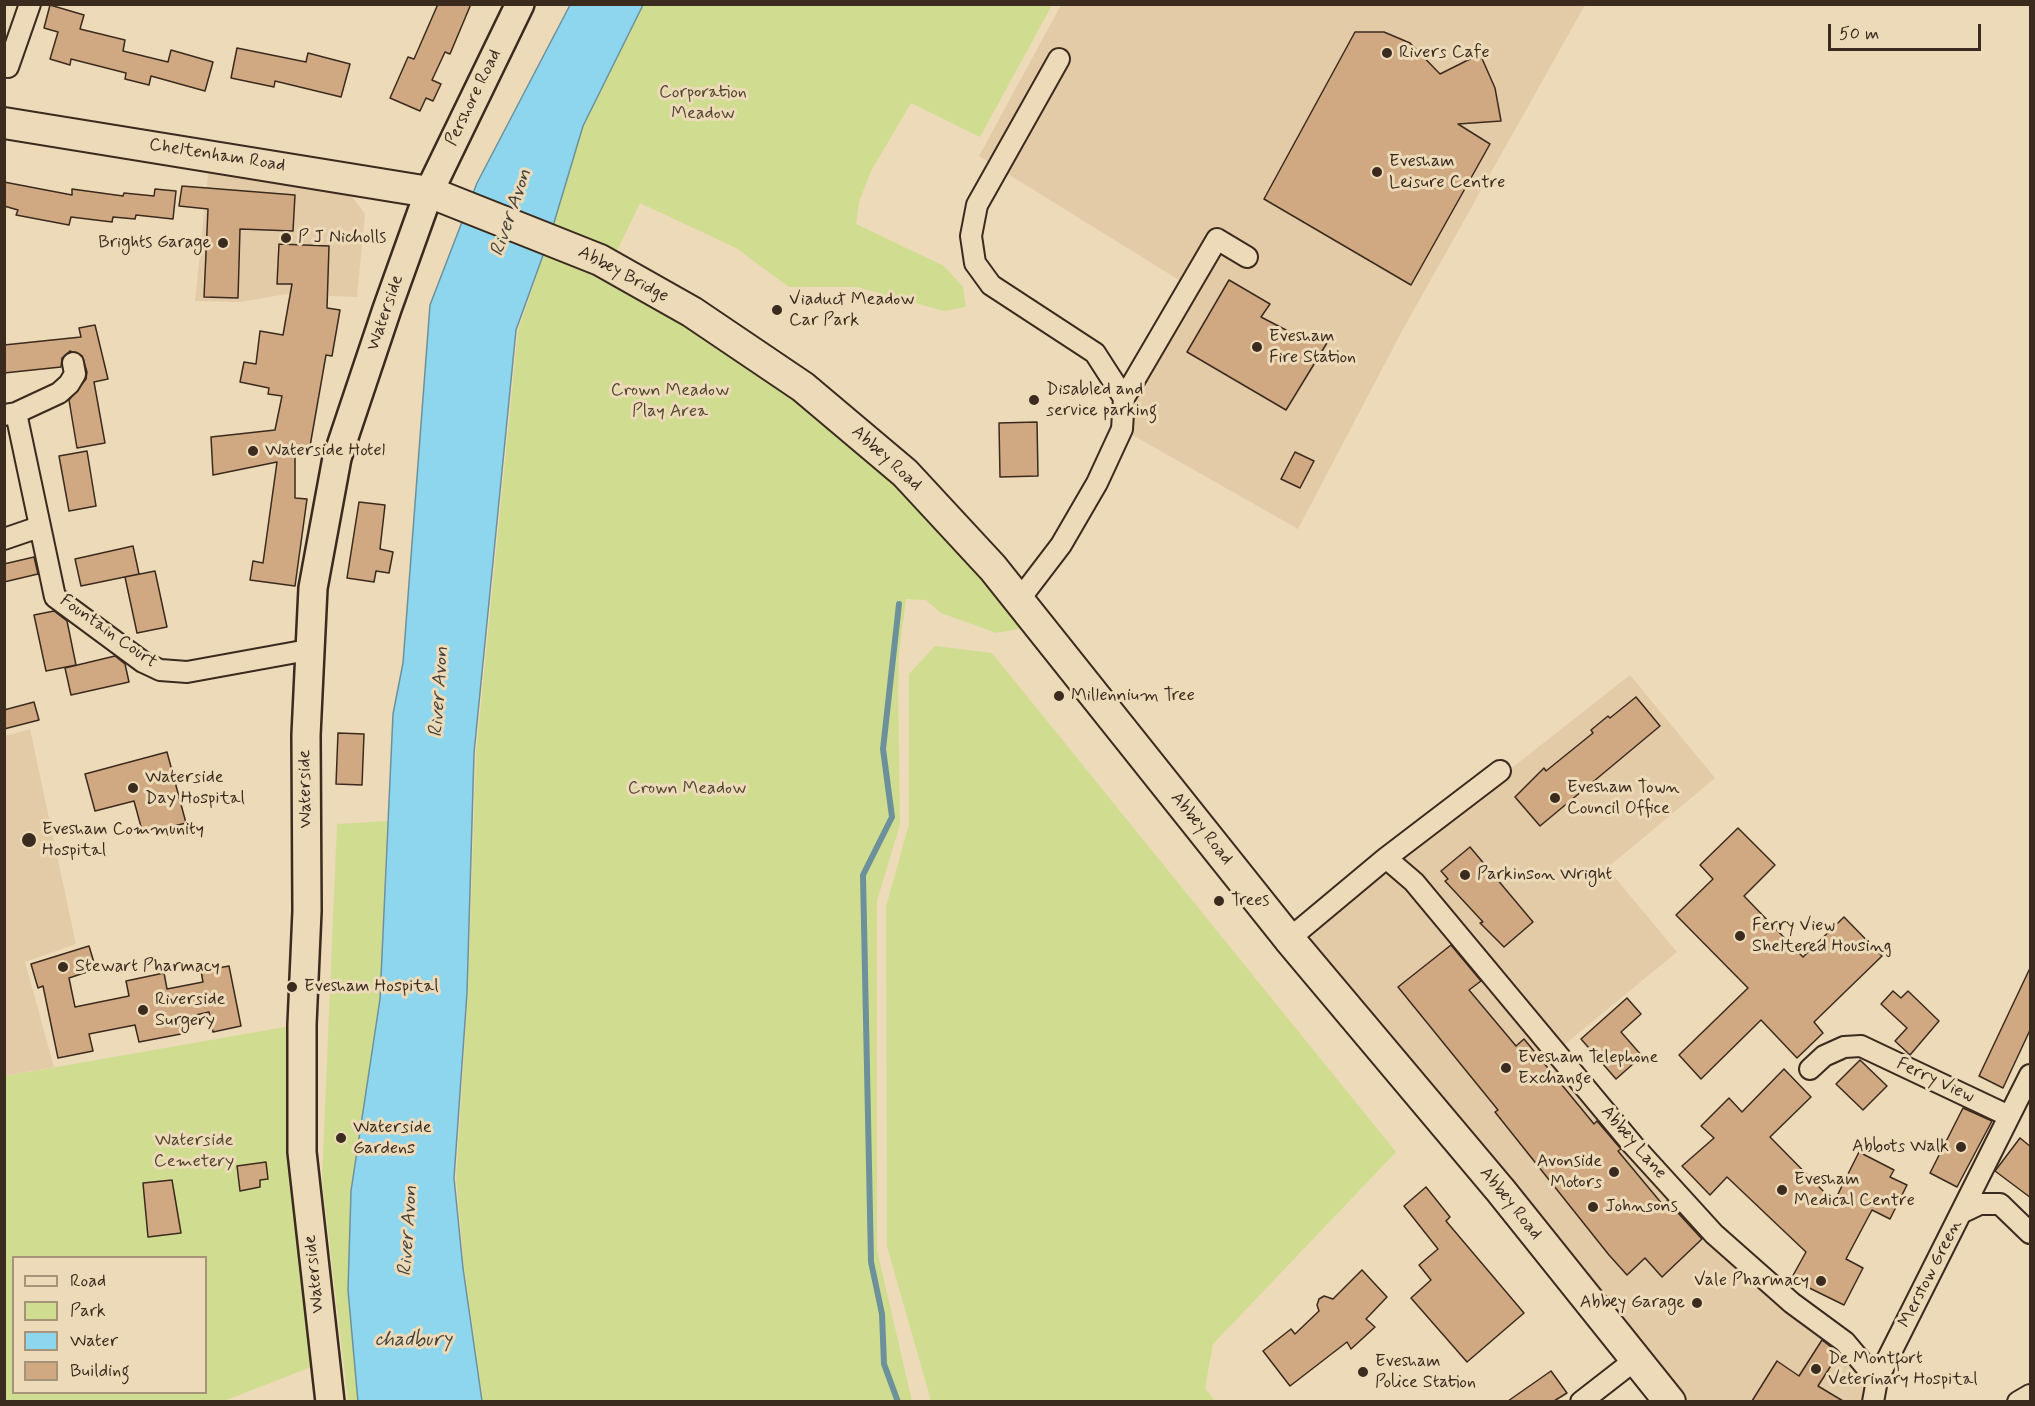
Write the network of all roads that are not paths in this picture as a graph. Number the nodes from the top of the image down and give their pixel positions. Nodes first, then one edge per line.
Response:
1 (30, 4) edge
2 (520, 4) edge
3 (1059, 59) dead end
4 (8, 67) dead end
5 (4, 123) edge
6 (434, 194) junction
7 (1247, 257) dead end
8 (73, 363) dead end
9 (803, 387) joint
10 (1124, 398) junction
11 (10, 414) edge
12 (39, 527) junction
13 (4, 539) edge
14 (1019, 600) junction
15 (308, 650) junction
16 (1500, 771) dead end
17 (1386, 858) junction
18 (1289, 939) junction
19 (1810, 1069) dead end
20 (2030, 1076) edge
21 (2009, 1116) junction
22 (1982, 1172) junction
23 (2000, 1204) junction
24 (1961, 1214) junction
25 (2031, 1233) edge
26 (1635, 1360) junction
27 (1877, 1380) junction
28 (2031, 1395) edge
29 (330, 1401) edge
30 (1581, 1401) edge
31 (1670, 1401) edge
32 (1873, 1401) edge
33 (2018, 1401) edge

1 - 4 street
2 - 6 main road, Pershore Road
3 - 10 street
5 - 6 main road, Cheltenham Road
6 - 9 main road, Abbey Bridge
6 - 15 main road, Waterside
7 - 10 street
8 - 11 street, Fountain Court
9 - 14 main road, Abbey Road
10 - 14 street
11 - 12 street, Fountain Court
12 - 13 street
12 - 15 street, Fountain Court
14 - 18 main road, Abbey Road
15 - 29 main road, Waterside
16 - 17 street
17 - 18 street
17 - 27 street, Abbey Lane
18 - 26 main road, Abbey Road
19 - 21 street, Ferry View
20 - 21 street, Merstow Green
21 - 22 street, Merstow Green
22 - 23 street
22 - 24 street, Merstow Green
23 - 24 street, Merstow Green
23 - 25 street
24 - 27 street, Merstow Green
26 - 30 street
26 - 31 main road, Abbey Road
27 - 32 street, Merstow Green
28 - 33 street

